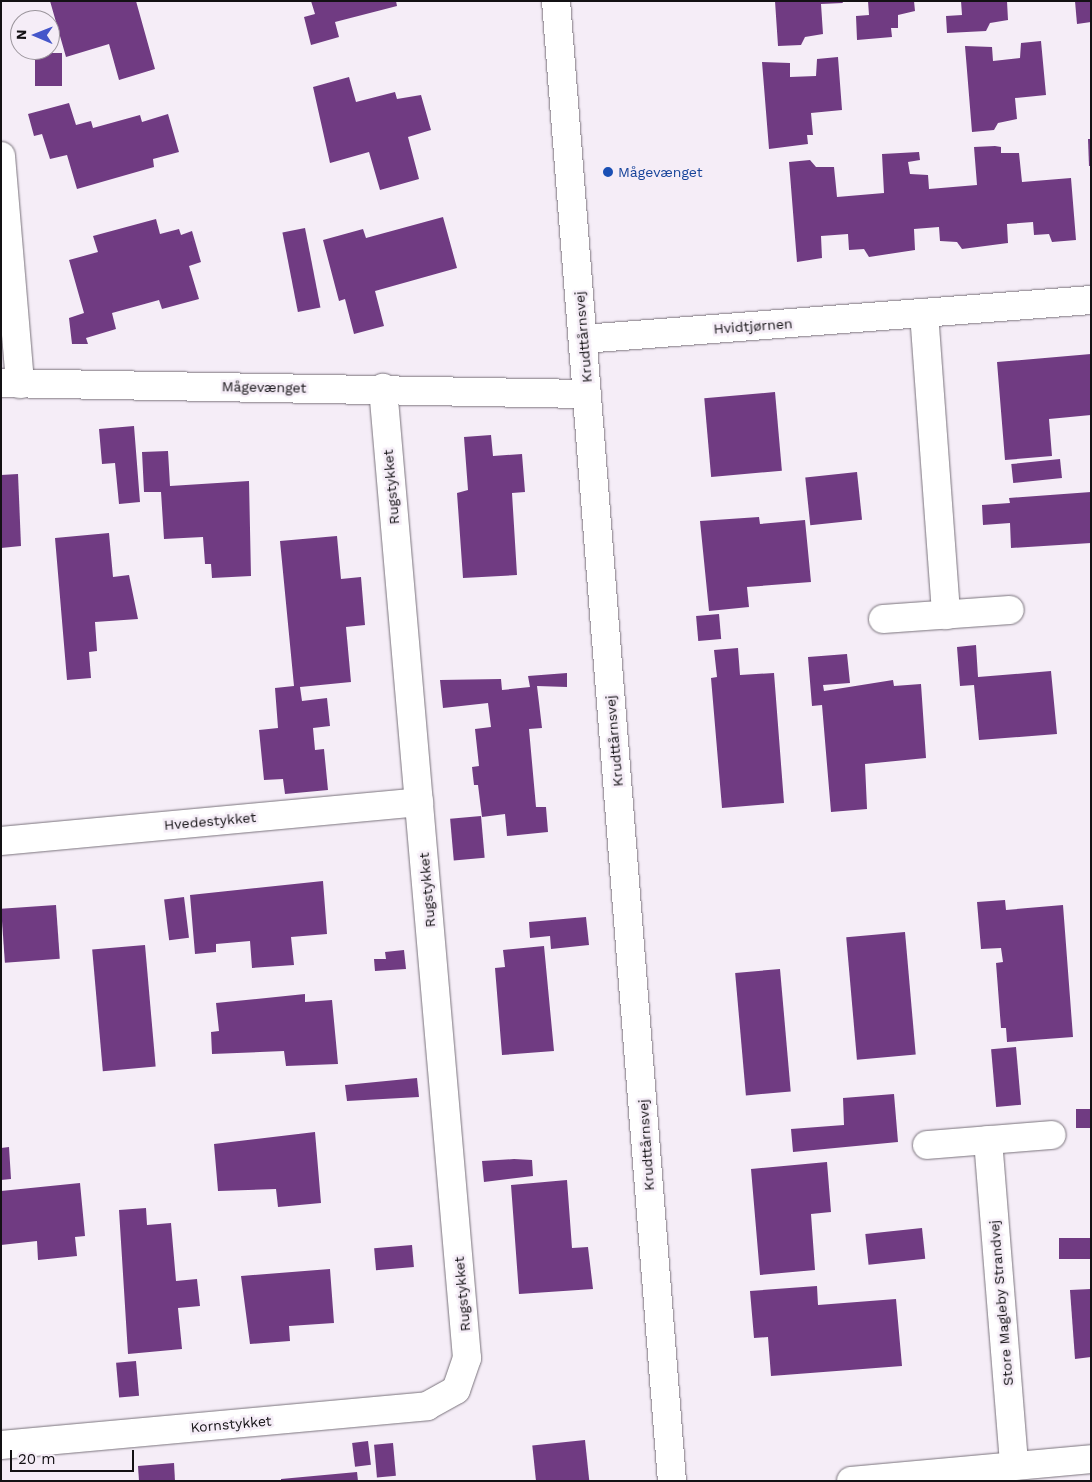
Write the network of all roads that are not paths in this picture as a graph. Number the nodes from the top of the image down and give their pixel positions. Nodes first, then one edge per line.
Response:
1 (556, 1) edge
2 (1, 156) edge
3 (1091, 300) edge
4 (924, 313) junction
5 (583, 339) junction
6 (11, 383) edge
7 (382, 388) junction
8 (587, 394) junction
9 (1010, 610) dead end
10 (946, 615) junction
11 (882, 620) dead end
12 (419, 802) junction
13 (1, 841) edge
14 (1052, 1135) dead end
15 (988, 1140) junction
16 (927, 1145) dead end
17 (456, 1390) joint
18 (1, 1444) edge
19 (1091, 1459) edge
20 (1014, 1466) junction
21 (672, 1481) edge
22 (851, 1481) edge

1 - 5 street, Krudttårnsvej
2 - 6 street
3 - 4 street, Hvidtjørnen
4 - 5 street, Hvidtjørnen
4 - 10 street
5 - 8 street, Krudttårnsvej
6 - 7 street, Mågevænget
7 - 8 street, Mågevænget
7 - 12 street, Rugstykket
8 - 21 street, Krudttårnsvej
9 - 10 street
10 - 11 street
12 - 13 street, Hvedestykket
12 - 17 street, Rugstykket
14 - 15 street
15 - 16 street
15 - 20 street, Store Magleby Strandvej
17 - 18 street, Kornstykket
19 - 20 street
20 - 22 street

